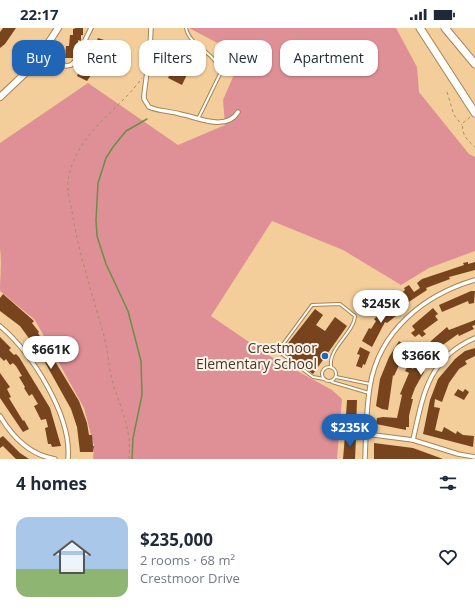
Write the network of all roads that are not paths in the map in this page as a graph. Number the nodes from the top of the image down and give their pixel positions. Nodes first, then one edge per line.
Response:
1 (58, 28) edge
2 (91, 28) edge
3 (151, 28) edge
4 (186, 28) edge
5 (419, 28) edge
6 (445, 28) edge
7 (51, 40) edge
8 (475, 64) edge
9 (65, 65) edge
10 (24, 76) edge
11 (0, 97) edge
12 (238, 112) dead end
13 (474, 115) edge
14 (198, 119) junction
15 (475, 280) edge
16 (0, 326) edge
17 (475, 338) edge
18 (331, 367) junction
19 (336, 377) junction
20 (324, 379) junction
21 (331, 381) junction
22 (370, 384) junction
23 (369, 393) junction
24 (0, 416) edge
25 (366, 434) junction
26 (413, 440) junction
27 (475, 457) edge
28 (55, 459) edge
29 (68, 459) edge
30 (365, 459) edge

1 - 7 main road
2 - 9 street
3 - 14 street
4 - 14 lane
5 - 13 highway
6 - 8 highway
10 - 11 main road
12 - 14 street
15 - 22 street
16 - 29 street
17 - 26 street
18 - 19 lane
18 - 20 lane
18 - 20 lane
19 - 21 lane
19 - 22 lane
20 - 21 lane
21 - 23 lane
22 - 23 street
23 - 25 street
24 - 28 street
25 - 26 street
25 - 30 street
26 - 27 street

